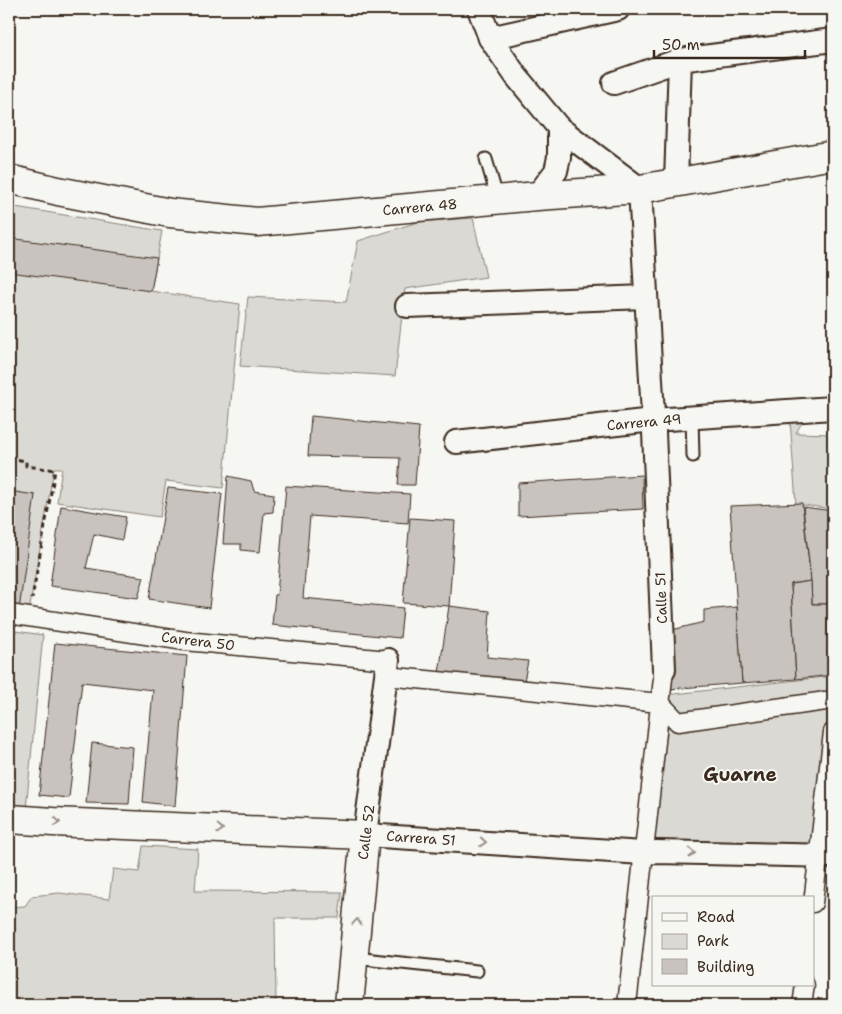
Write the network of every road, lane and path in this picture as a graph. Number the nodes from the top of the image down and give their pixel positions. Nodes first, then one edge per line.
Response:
1 (479, 9) edge
2 (618, 9) edge
3 (490, 38) junction
4 (833, 40) edge
5 (680, 60) junction
6 (614, 83) dead end
7 (559, 128) junction
8 (833, 155) edge
9 (486, 159) dead end
10 (9, 178) edge
11 (676, 182) junction
12 (640, 189) junction
13 (537, 196) junction
14 (498, 200) junction
15 (646, 297) junction
16 (407, 306) dead end
17 (833, 408) edge
18 (692, 417) junction
19 (653, 420) junction
20 (456, 442) dead end
21 (693, 456) dead end
22 (9, 458) edge
23 (9, 614) edge
24 (28, 617) junction
25 (387, 668) junction
26 (664, 669) joint
27 (833, 700) edge
28 (660, 703) junction
29 (833, 732) edge
30 (9, 819) edge
31 (365, 835) junction
32 (643, 853) junction
33 (826, 856) edge
34 (814, 898) edge
35 (354, 958) junction
36 (477, 971) dead end
37 (805, 986) edge
38 (349, 1005) edge
39 (627, 1005) edge
40 (802, 1005) edge

1 - 3 street
2 - 3 street
3 - 7 street
4 - 5 street
5 - 6 street
5 - 11 street
7 - 12 street
7 - 13 street
8 - 11 street, Carrera 48
9 - 14 lane
10 - 14 street, Carrera 48
11 - 12 street, Carrera 48
12 - 13 street, Carrera 48
12 - 15 street, Calle 51
13 - 14 street, Carrera 48
15 - 16 street
15 - 19 street, Calle 51
17 - 18 street, Carrera 49
18 - 19 street, Carrera 49
18 - 21 lane
19 - 20 street, Carrera 49
19 - 26 street, Calle 51
22 - 24 path
23 - 24 street, Carrera 50
24 - 25 street, Carrera 50
25 - 28 street, Carrera 50
25 - 31 street, Calle 52
26 - 28 street, Calle 51
27 - 28 street
28 - 32 street, Calle 51
29 - 33 street
30 -> 31 street, Carrera 51
31 -> 32 street, Carrera 51
35 -> 31 street, Calle 52
32 -> 33 street, Carrera 51
32 - 39 street, Calle 51
33 - 34 street
35 - 36 lane
35 - 38 street, Calle 52
37 - 40 street

